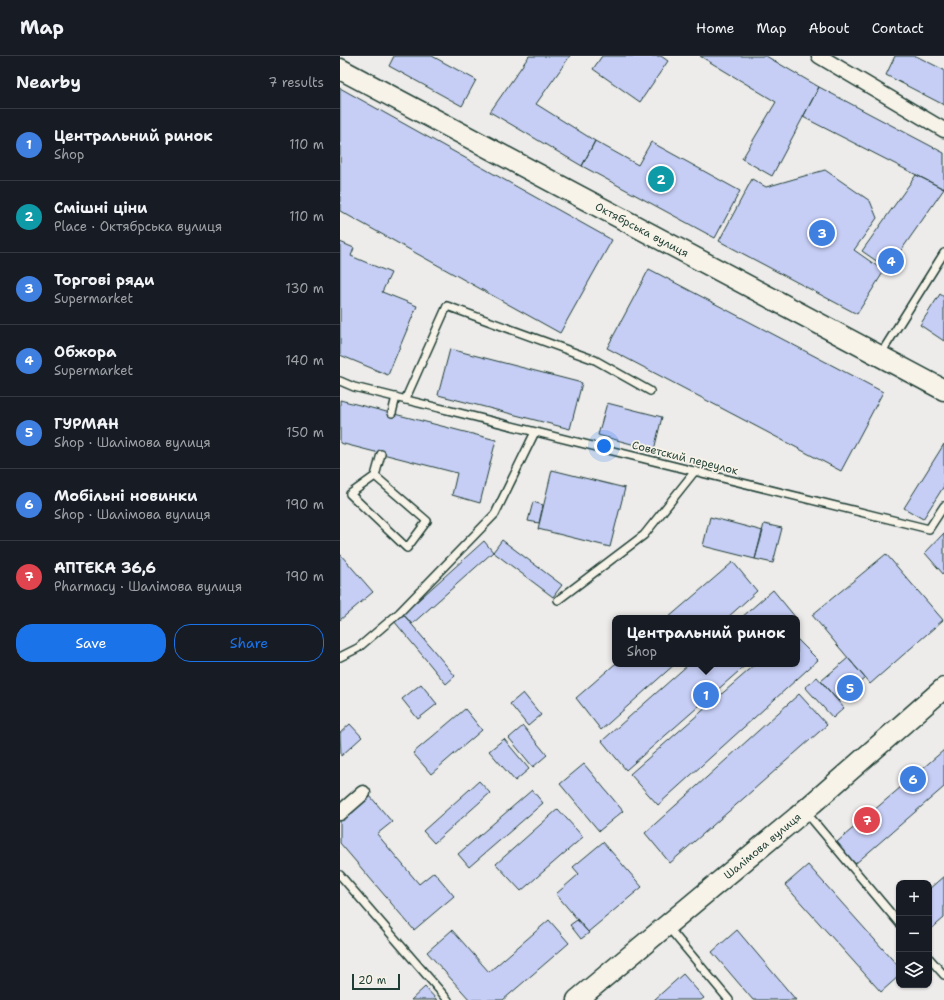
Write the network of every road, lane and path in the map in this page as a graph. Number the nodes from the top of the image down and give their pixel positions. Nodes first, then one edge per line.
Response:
1 (825, 57) edge
2 (340, 69) edge
3 (944, 130) edge
4 (944, 253) edge
5 (879, 357) junction
6 (340, 381) edge
7 (944, 390) edge
8 (650, 391) dead end
9 (396, 397) junction
10 (405, 400) junction
11 (392, 413) dead end
12 (535, 432) junction
13 (381, 454) dead end
14 (695, 471) junction
15 (375, 476) junction
16 (944, 506) edge
17 (558, 600) dead end
18 (340, 657) edge
19 (944, 688) edge
20 (363, 793) dead end
21 (804, 811) junction
22 (340, 813) edge
23 (340, 875) edge
24 (896, 918) edge
25 (667, 925) junction
26 (932, 962) edge
27 (944, 976) edge
28 (727, 999) edge
29 (448, 1000) edge
30 (577, 1000) edge

1 - 3 street
2 - 5 main road, Октябрська вулиця
4 - 5 lane
5 - 7 main road, Октябрська вулиця
6 - 9 lane, Советский переулок
8 - 10 lane
9 - 10 lane, Советский переулок
9 - 11 lane
10 - 12 lane, Советский переулок
12 - 14 lane, Советский переулок
12 - 18 lane
13 - 15 lane
14 - 16 lane, Советский переулок
14 - 17 lane
15 - 15 lane
19 - 21 main road, Шалімова вулиця
20 - 22 street
21 - 24 lane
21 - 25 main road, Шалімова вулиця
23 - 29 lane
25 - 28 lane
25 - 30 main road, Шалімова вулиця
26 - 27 lane

